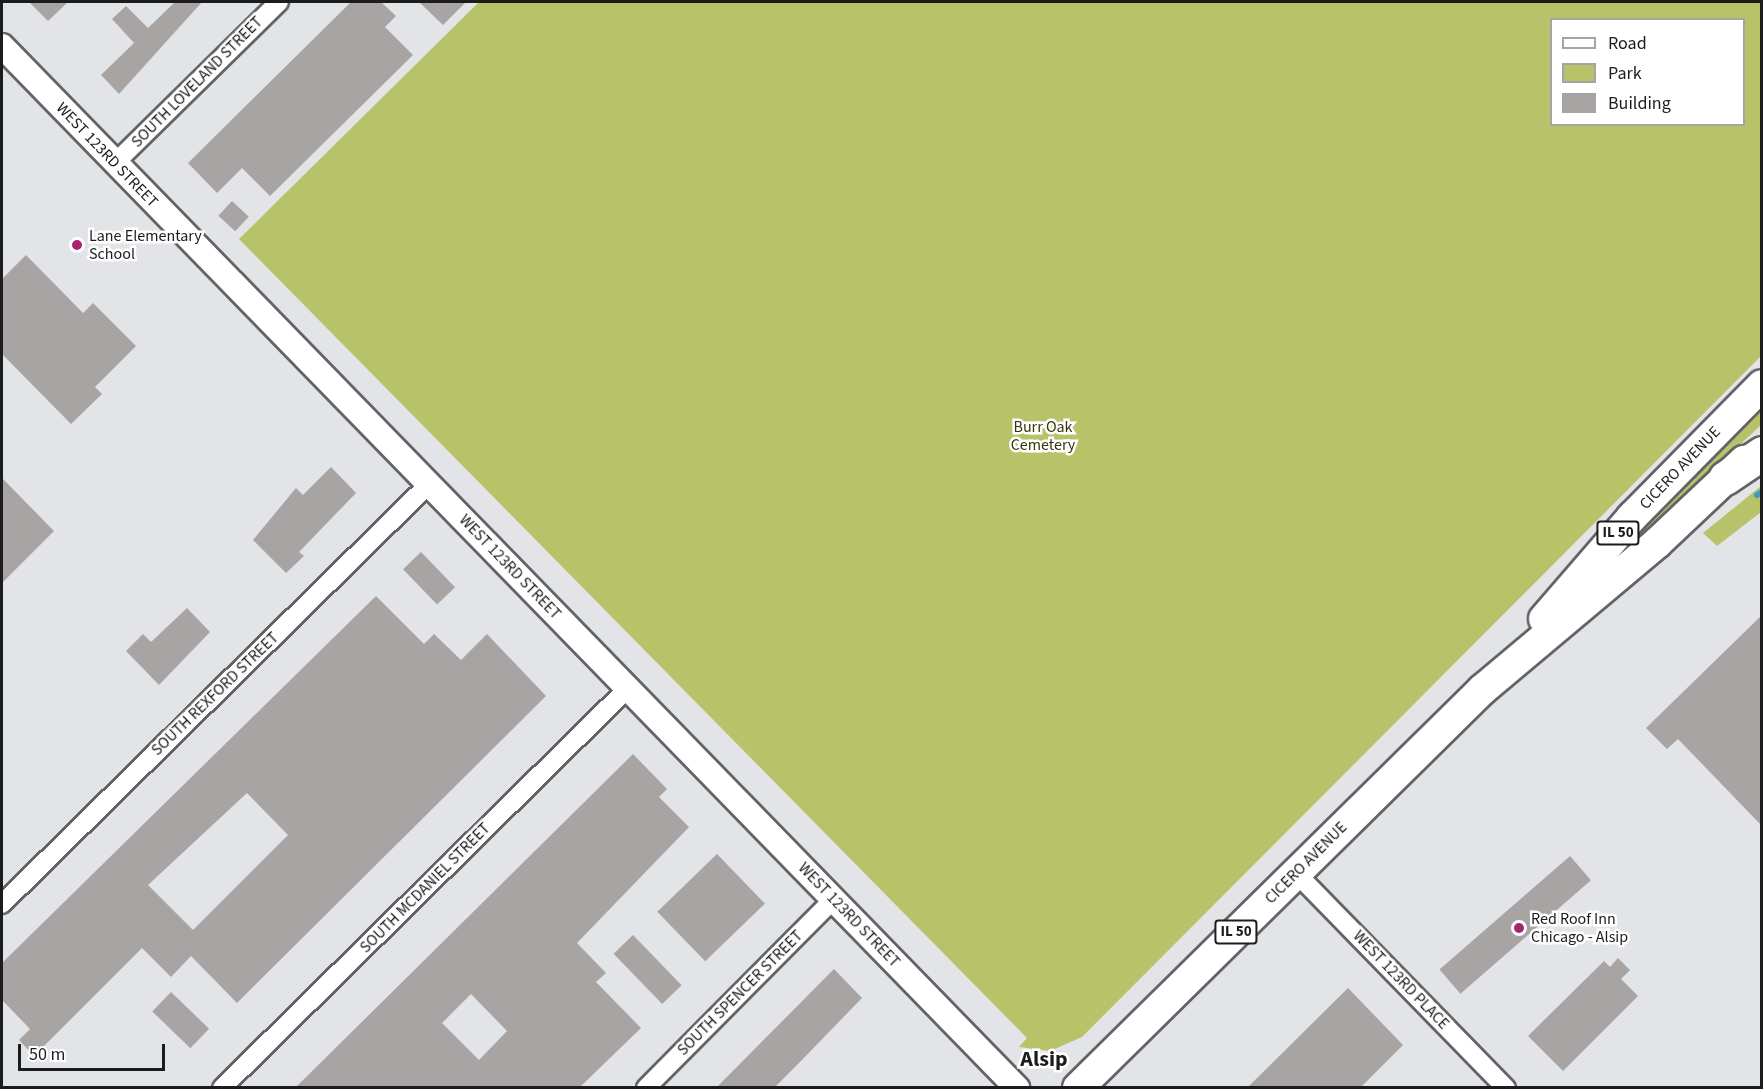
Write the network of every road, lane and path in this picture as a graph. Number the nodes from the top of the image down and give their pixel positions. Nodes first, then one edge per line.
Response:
1 (279, 2) edge
2 (2, 46) edge
3 (115, 163) junction
4 (1761, 385) edge
5 (1761, 444) edge
6 (1761, 453) edge
7 (1725, 478) junction
8 (429, 484) junction
9 (628, 688) junction
10 (1483, 689) junction
11 (1296, 873) junction
12 (834, 899) junction
13 (2, 904) edge
14 (222, 1088) edge
15 (646, 1088) edge
16 (1017, 1088) edge
17 (1078, 1088) edge
18 (1506, 1088) edge

1 - 3 street, SOUTH LOVELAND STREET
2 - 3 street, WEST 123RD STREET
3 - 8 street, WEST 123RD STREET
4 - 10 main road, CICERO AVENUE / IL 50
5 - 7 main road, CICERO AVENUE / IL 50
6 - 7 highway
7 - 10 main road, CICERO AVENUE / IL 50
8 - 9 street, WEST 123RD STREET
8 - 13 street, SOUTH REXFORD STREET
9 - 12 street, WEST 123RD STREET
9 - 14 street, SOUTH MCDANIEL STREET
10 - 11 main road, CICERO AVENUE / IL 50
11 - 17 main road, CICERO AVENUE / IL 50
11 - 18 street, WEST 123RD PLACE
12 - 15 street, SOUTH SPENCER STREET
12 - 16 street, WEST 123RD STREET

